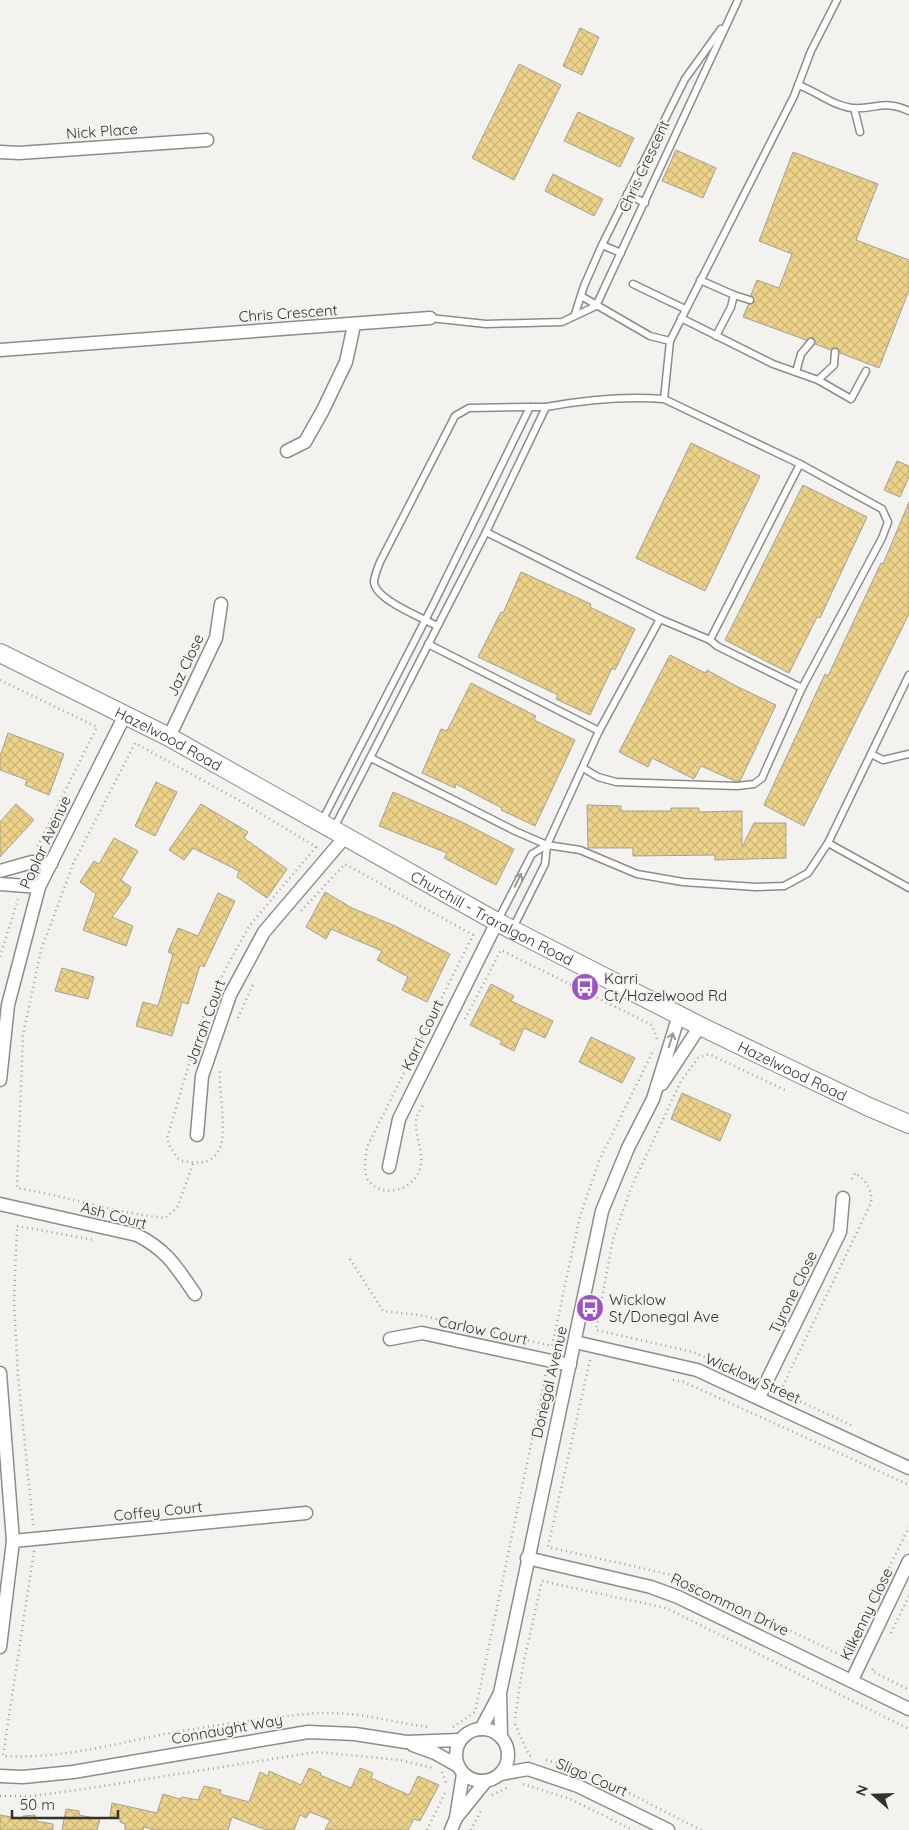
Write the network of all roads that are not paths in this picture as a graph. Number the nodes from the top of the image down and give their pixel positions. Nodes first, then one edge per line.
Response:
1 (738, 0) edge
2 (837, 0) edge
3 (729, 18) junction
4 (798, 85) junction
5 (854, 108) junction
6 (909, 111) edge
7 (860, 132) dead end
8 (207, 140) dead end
9 (0, 152) edge
10 (628, 194) junction
11 (645, 203) junction
12 (602, 245) junction
13 (621, 253) junction
14 (700, 280) junction
15 (633, 284) dead end
16 (734, 295) junction
17 (580, 296) junction
18 (750, 300) dead end
19 (596, 306) junction
20 (685, 309) junction
21 (575, 314) junction
22 (430, 318) joint
23 (681, 318) junction
24 (354, 325) junction
25 (716, 336) junction
26 (670, 341) junction
27 (811, 342) dead end
28 (0, 350) edge
29 (835, 352) dead end
30 (866, 371) dead end
31 (796, 372) junction
32 (818, 380) junction
33 (664, 399) junction
34 (530, 407) junction
35 (546, 408) junction
36 (288, 451) dead end
37 (800, 464) junction
38 (486, 532) junction
39 (221, 604) dead end
40 (433, 605) junction
41 (445, 611) junction
42 (426, 619) junction
43 (660, 619) junction
44 (437, 626) junction
45 (710, 640) junction
46 (428, 644) junction
47 (412, 646) junction
48 (424, 651) junction
49 (0, 653) edge
50 (909, 675) edge
51 (802, 688) junction
52 (125, 714) junction
53 (599, 731) junction
54 (169, 737) junction
55 (871, 754) junction
56 (909, 754) edge
57 (371, 758) junction
58 (584, 768) junction
59 (333, 830) junction
60 (828, 843) junction
61 (547, 845) junction
62 (51, 864) junction
63 (0, 871) edge
64 (0, 884) edge
65 (39, 887) junction
66 (909, 888) edge
67 (505, 926) junction
68 (679, 1015) junction
69 (700, 1026) junction
70 (0, 1080) edge
71 (652, 1099) junction
72 (909, 1124) edge
73 (196, 1135) dead end
74 (389, 1166) dead end
75 (843, 1198) dead end
76 (0, 1204) edge
77 (196, 1294) dead end
78 (390, 1339) dead end
79 (575, 1342) junction
80 (570, 1365) junction
81 (0, 1373) edge
82 (759, 1398) junction
83 (909, 1468) edge
84 (306, 1513) dead end
85 (12, 1541) junction
86 (527, 1558) junction
87 (909, 1562) edge
88 (5, 1563) edge
89 (0, 1647) edge
90 (852, 1680) junction
91 (500, 1693) junction
92 (909, 1709) edge
93 (481, 1729) junction
94 (501, 1737) junction
95 (460, 1740) junction
96 (406, 1742) junction
97 (508, 1751) junction
98 (528, 1769) junction
99 (460, 1770) junction
100 (501, 1774) junction
101 (0, 1776) edge
102 (485, 1782) junction
103 (453, 1824) edge
104 (668, 1830) edge

1 - 3 lane, Chris Crescent
2 - 4 lane
3 - 10 lane, Chris Crescent
3 - 11 lane, Chris Crescent
4 - 5 lane
4 - 14 lane
5 - 6 lane
5 - 7 lane
8 - 9 street, Nick Place
10 - 11 lane
10 - 12 lane, Chris Crescent
11 - 13 lane, Chris Crescent
12 - 13 lane
12 - 17 lane, Chris Crescent
13 - 19 lane, Chris Crescent
14 - 16 lane
14 - 20 lane
15 - 20 lane
16 - 18 lane
16 - 25 lane
17 - 19 lane
17 - 21 lane, Chris Crescent
19 - 21 lane, Chris Crescent
19 - 26 lane
20 - 23 lane
21 - 22 lane, Chris Crescent
22 - 24 street, Chris Crescent
23 - 25 lane
23 - 26 lane
24 - 28 street, Chris Crescent
24 - 36 street
25 - 31 lane
26 - 33 lane
27 - 31 lane
29 - 32 lane
30 - 32 lane
31 - 32 lane
33 - 35 lane
33 - 37 lane
34 - 35 lane
34 - 40 lane
34 - 42 lane
35 - 38 lane
37 - 45 lane
37 - 51 lane
38 - 41 lane
38 - 43 lane
39 - 54 street, Jaz Close
40 - 41 lane
40 - 42 lane
41 - 44 lane
42 - 44 lane
42 - 47 lane
43 - 45 lane
43 - 53 lane
44 - 46 lane
45 - 51 lane
46 - 48 lane
46 - 53 lane
47 - 48 lane
47 - 59 lane
48 - 57 lane
49 - 52 main road, Hazelwood Road
50 - 55 lane
51 - 58 lane
52 - 54 main road, Hazelwood Road
52 - 62 street, Poplar Avenue
53 - 58 lane
54 - 59 main road, Hazelwood Road
55 - 56 lane
55 - 60 lane
57 - 59 lane
57 - 61 lane
58 - 61 lane
59 - 67 main road, Churchill - Traralgon Road
59 - 73 street, Jarrah Court
60 - 61 lane
60 - 66 lane
61 - 67 lane
67 -> 61 lane
62 - 63 street
62 - 65 street, Poplar Avenue
64 - 65 street
65 - 70 street, Poplar Avenue
67 - 68 main road, Churchill - Traralgon Road
67 - 74 street, Karri Court
68 - 69 main road, Hazelwood Road
71 -> 68 street, Donegal Avenue
69 - 71 street
69 - 72 main road, Hazelwood Road
71 - 79 street, Donegal Avenue
75 - 82 street, Tyrone Close
76 - 77 street, Ash Court
78 - 80 street, Carlow Court
79 - 80 street, Donegal Avenue
79 - 82 street, Wicklow Street
80 - 86 street, Donegal Avenue
81 - 85 street
82 - 83 street, Wicklow Street
84 - 85 street, Coffey Court
85 - 88 street
86 - 90 street, Roscommon Drive
86 - 91 street, Donegal Avenue
87 - 90 street, Kilkenny Close
88 - 89 street
90 - 92 street, Roscommon Drive
91 - 93 street
91 - 94 street, Donegal Avenue
93 - 94 street
93 - 95 street
94 - 97 street
95 - 96 street, Connaught Way
95 - 99 street
96 - 99 street
96 - 101 street, Connaught Way
97 - 98 street
97 - 100 street
98 - 100 street, Sligo Court
98 - 104 street, Sligo Court
99 - 102 street
99 - 103 street
100 - 102 street
102 - 103 street

